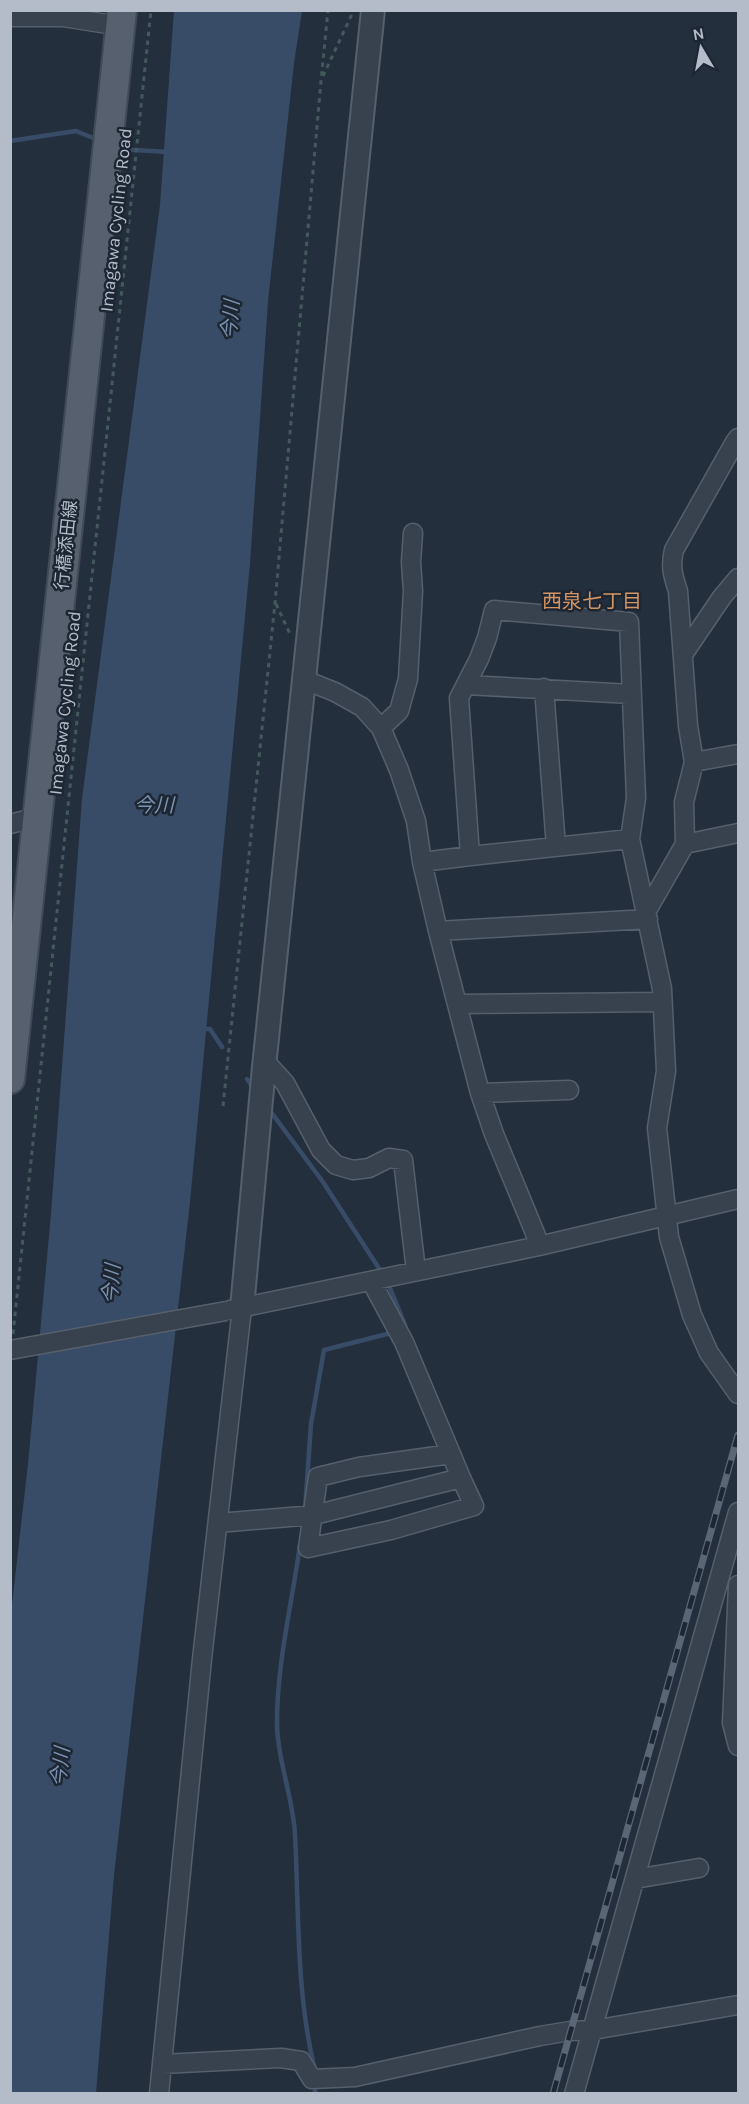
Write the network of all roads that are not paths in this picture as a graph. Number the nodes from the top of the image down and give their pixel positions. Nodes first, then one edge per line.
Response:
1 (372, 10) edge
2 (10, 17) edge
3 (121, 18) edge
4 (738, 438) edge
5 (413, 533) dead end
6 (738, 578) edge
7 (684, 653) junction
8 (305, 680) junction
9 (466, 685) junction
10 (544, 688) junction
11 (631, 694) junction
12 (381, 728) junction
13 (738, 754) edge
14 (694, 762) junction
15 (24, 821) edge
16 (738, 833) edge
17 (630, 839) junction
18 (685, 844) junction
19 (556, 847) junction
20 (470, 855) junction
21 (422, 862) junction
22 (647, 915) junction
23 (438, 931) junction
24 (662, 1002) junction
25 (458, 1004) junction
26 (264, 1064) junction
27 (10, 1079) edge
28 (569, 1090) dead end
29 (480, 1093) junction
30 (738, 1199) edge
31 (666, 1214) junction
32 (539, 1246) junction
33 (416, 1271) junction
34 (373, 1280) junction
35 (234, 1309) junction
36 (12, 1345) edge
37 (738, 1394) edge
38 (451, 1454) junction
39 (461, 1478) junction
40 (738, 1512) edge
41 (314, 1515) junction
42 (218, 1523) junction
43 (738, 1586) edge
44 (738, 1746) edge
45 (699, 1868) dead end
46 (635, 1879) junction
47 (738, 2005) edge
48 (592, 2030) junction
49 (162, 2064) junction
50 (159, 2094) edge
51 (574, 2094) edge

1 - 8 street
2 - 3 street
3 - 15 main road, 行橋添田線
4 - 7 street
5 - 12 street
6 - 7 street
7 - 14 street
8 - 12 street
8 - 26 street
9 - 10 street
9 - 11 street
9 - 20 street
10 - 11 street
10 - 19 street
11 - 17 street
12 - 21 street
13 - 14 street
14 - 18 street
15 - 27 main road, 行橋添田線
16 - 18 street
17 - 19 street
17 - 22 street
18 - 22 street
19 - 20 street
20 - 21 street
21 - 23 street
22 - 23 street
22 - 24 street
23 - 25 street
24 - 25 street
24 - 31 street
25 - 29 street
26 - 33 street
26 - 35 street
28 - 29 street
29 - 32 street
30 - 31 street
31 - 32 street
31 - 37 street
32 - 33 street
33 - 34 street
34 - 35 street
34 - 38 street
35 - 36 street, bridge
35 - 42 street
38 - 39 street
38 - 41 street
39 - 41 street
39 - 41 street
40 - 46 street
41 - 42 street
42 - 49 street
43 - 44 street
45 - 46 street
46 - 48 street
47 - 48 street
48 - 49 street
48 - 51 street
49 - 50 street

